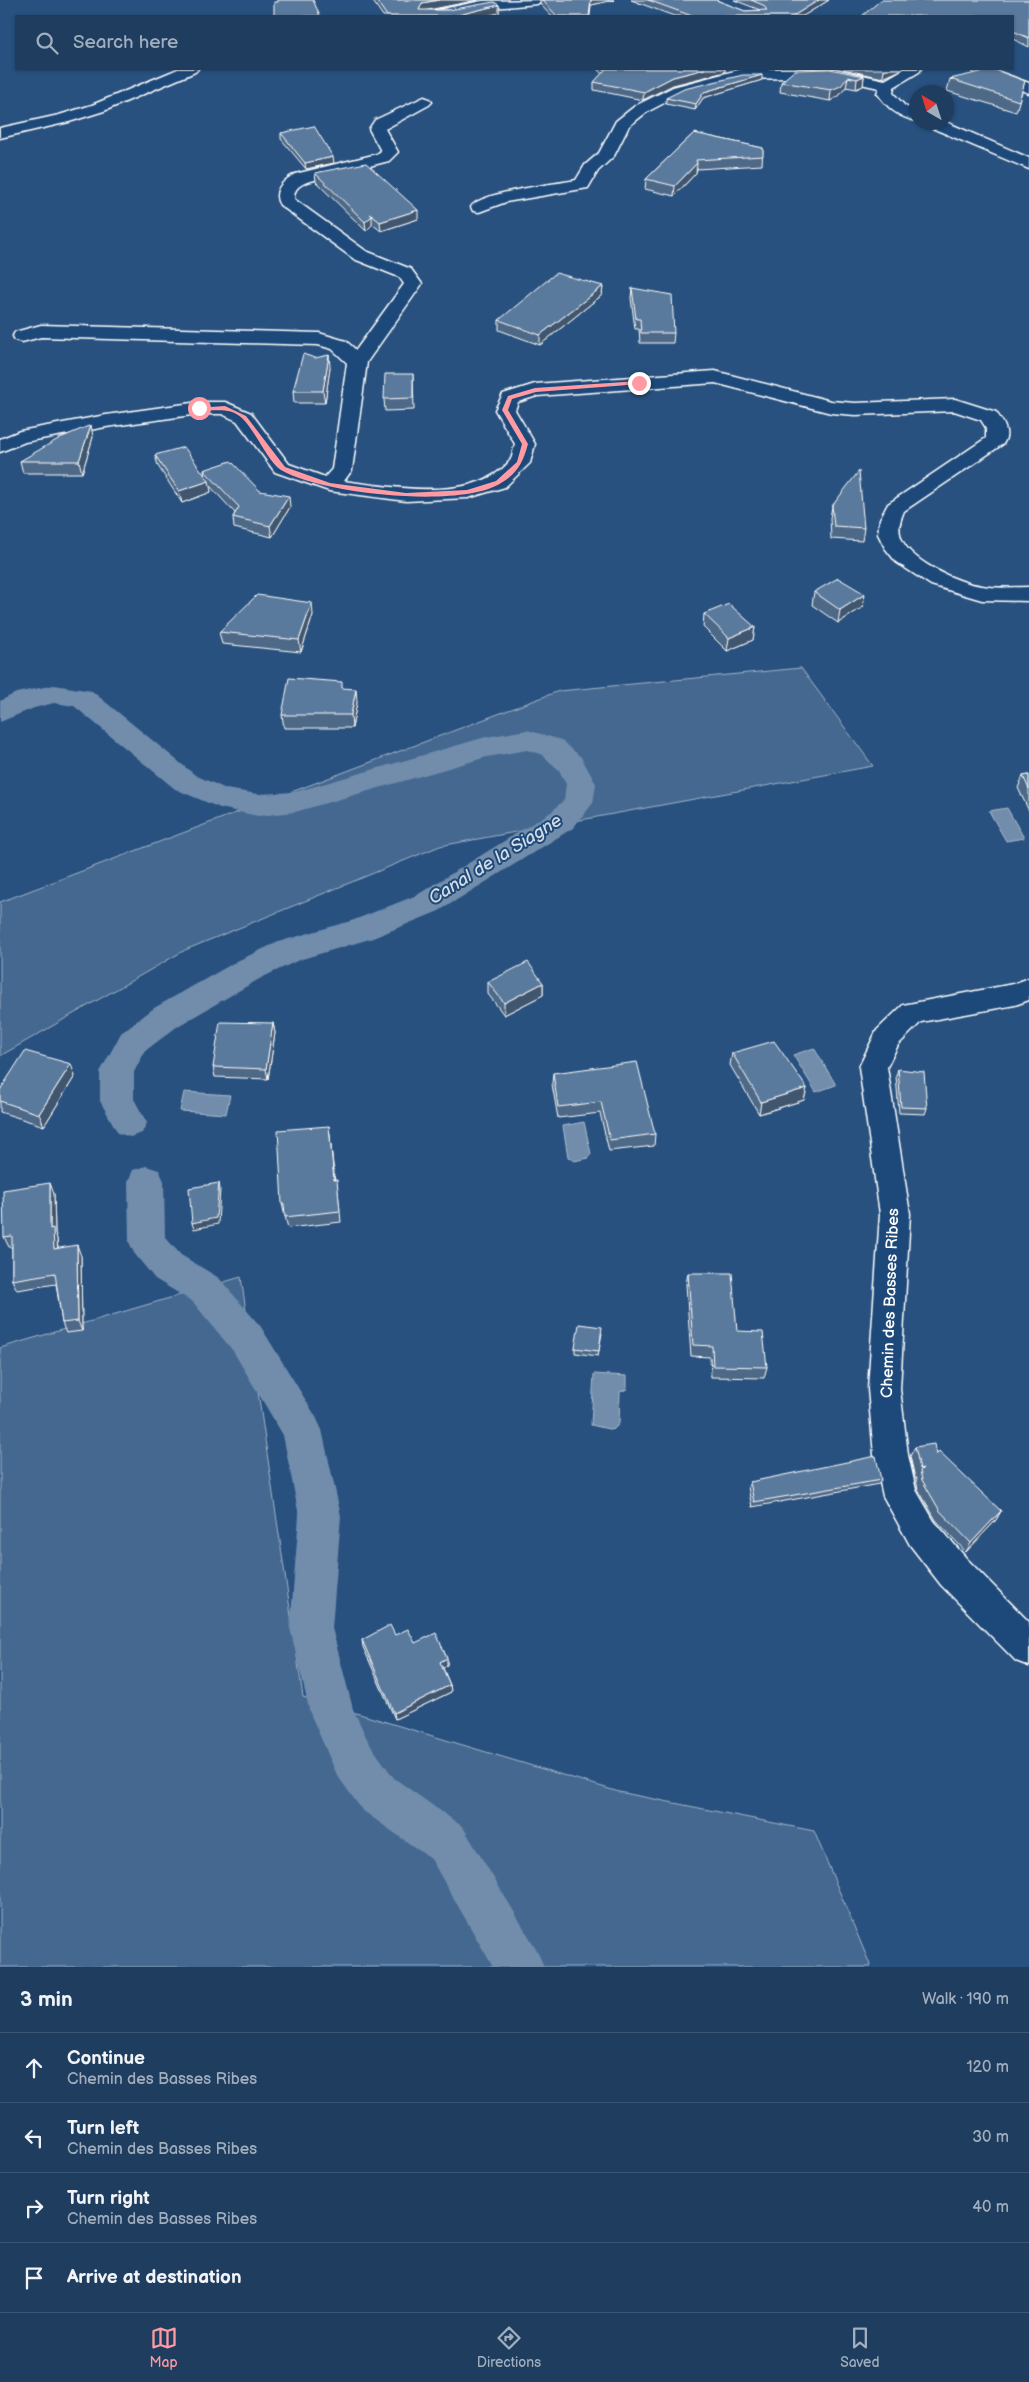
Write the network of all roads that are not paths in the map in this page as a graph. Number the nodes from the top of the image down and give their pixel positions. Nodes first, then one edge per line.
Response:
1 (537, 0) edge
2 (433, 15) edge
3 (188, 70) edge
4 (912, 70) edge
5 (981, 70) edge
6 (887, 85) junction
7 (1029, 88) edge
8 (424, 102) dead end
9 (909, 112) edge
10 (950, 130) edge
11 (0, 133) edge
12 (1029, 164) edge
13 (479, 207) dead end
14 (22, 336) dead end
15 (357, 362) junction
16 (0, 446) edge
17 (329, 485) junction
18 (1029, 594) edge
19 (1029, 989) edge
20 (1029, 1648) edge

1 - 2 street
3 - 11 street
4 - 6 street
5 - 7 street
6 - 9 street
6 - 13 street
8 - 15 street
10 - 12 street
14 - 15 street
15 - 17 street
16 - 17 street
17 - 18 street
19 - 20 street, Chemin des Basses Ribes

